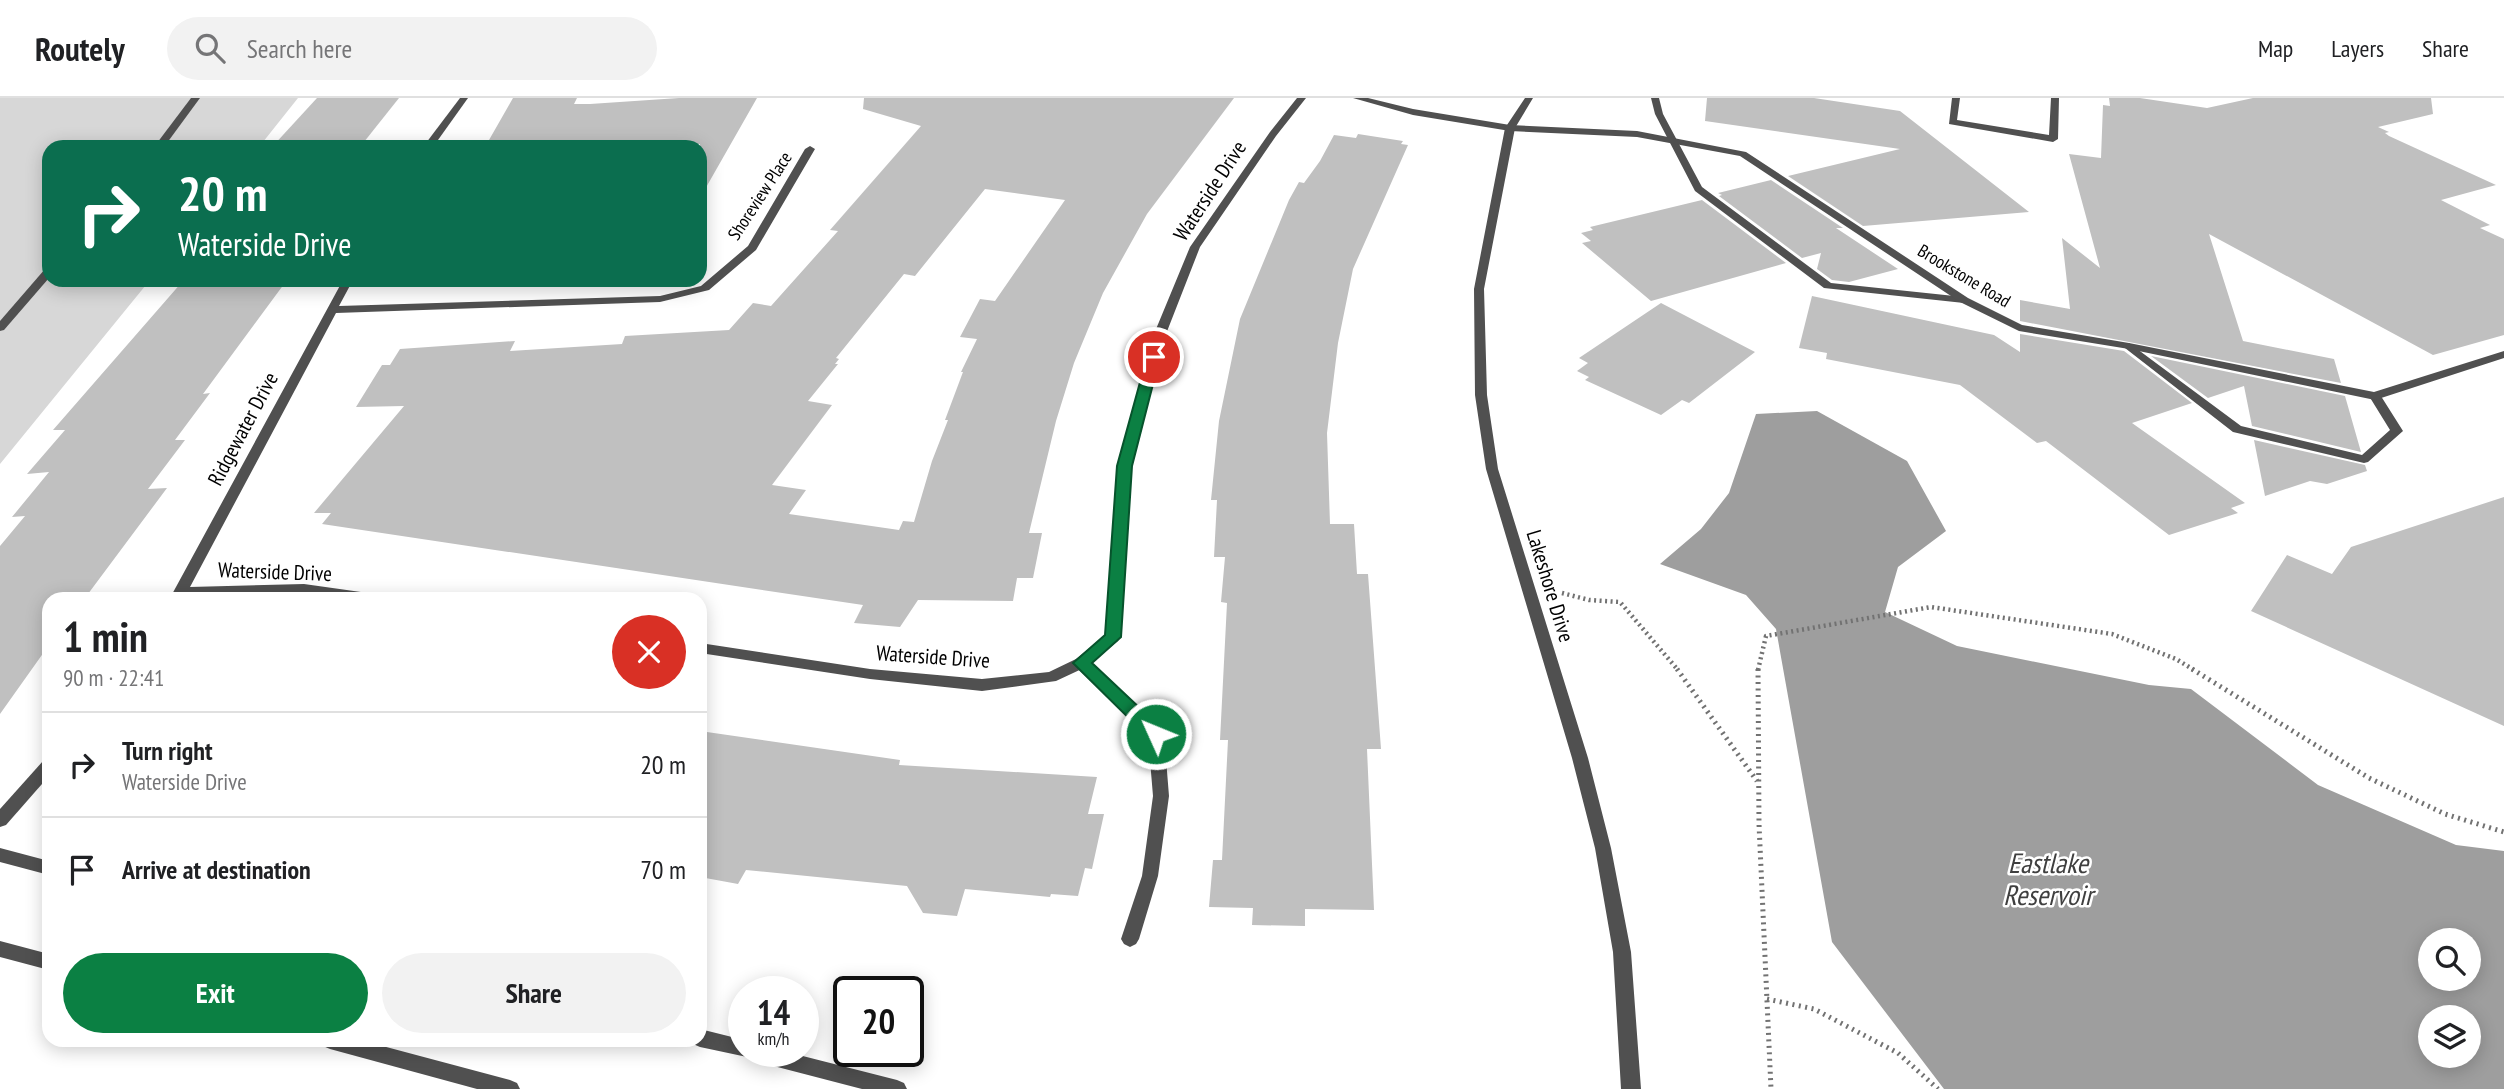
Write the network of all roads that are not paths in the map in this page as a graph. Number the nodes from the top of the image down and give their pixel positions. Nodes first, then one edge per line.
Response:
1 (196, 98) edge
2 (464, 98) edge
3 (1302, 98) edge
4 (1357, 98) edge
5 (1529, 98) edge
6 (1656, 98) edge
7 (1956, 98) edge
8 (2055, 98) edge
9 (1510, 128) junction
10 (164, 140) edge
11 (433, 140) edge
12 (1671, 141) junction
13 (810, 149) dead end
14 (42, 279) edge
15 (707, 286) edge
16 (344, 287) edge
17 (706, 287) edge
18 (1964, 300) junction
19 (330, 310) junction
20 (0, 328) edge
21 (2129, 346) junction
22 (2504, 354) edge
23 (2375, 396) junction
24 (181, 592) edge
25 (242, 592) edge
26 (325, 592) edge
27 (707, 649) edge
28 (1081, 663) junction
29 (42, 773) edge
30 (0, 820) edge
31 (0, 855) edge
32 (42, 866) edge
33 (1130, 939) dead end
34 (0, 948) edge
35 (42, 960) edge
36 (707, 1040) edge
37 (728, 1045) edge
38 (356, 1047) edge
39 (812, 1067) edge
40 (510, 1089) edge
41 (897, 1089) edge
42 (1631, 1089) edge

1 - 10 street
2 - 11 street
3 - 28 street, Waterside Drive
4 - 9 street, Brookstone Road
5 - 9 street, Lakeshore Drive
6 - 12 street
7 - 8 street
9 - 12 street, Brookstone Road
9 - 42 street, Lakeshore Drive
12 - 18 street, Brookstone Road
12 - 18 street
13 - 15 street, Shoreview Place
14 - 20 street
16 - 19 street, Ridgewater Drive
17 - 19 street, Shoreview Place
18 - 21 street, Brookstone Road
19 - 24 street, Ridgewater Drive
21 - 23 street, Brookstone Road
21 - 23 street
22 - 23 street, Brookstone Road
25 - 26 street, Waterside Drive
27 - 28 street, Waterside Drive
28 - 33 street
29 - 30 street
31 - 32 street
34 - 35 street
36 - 37 street
38 - 40 street
39 - 41 street

